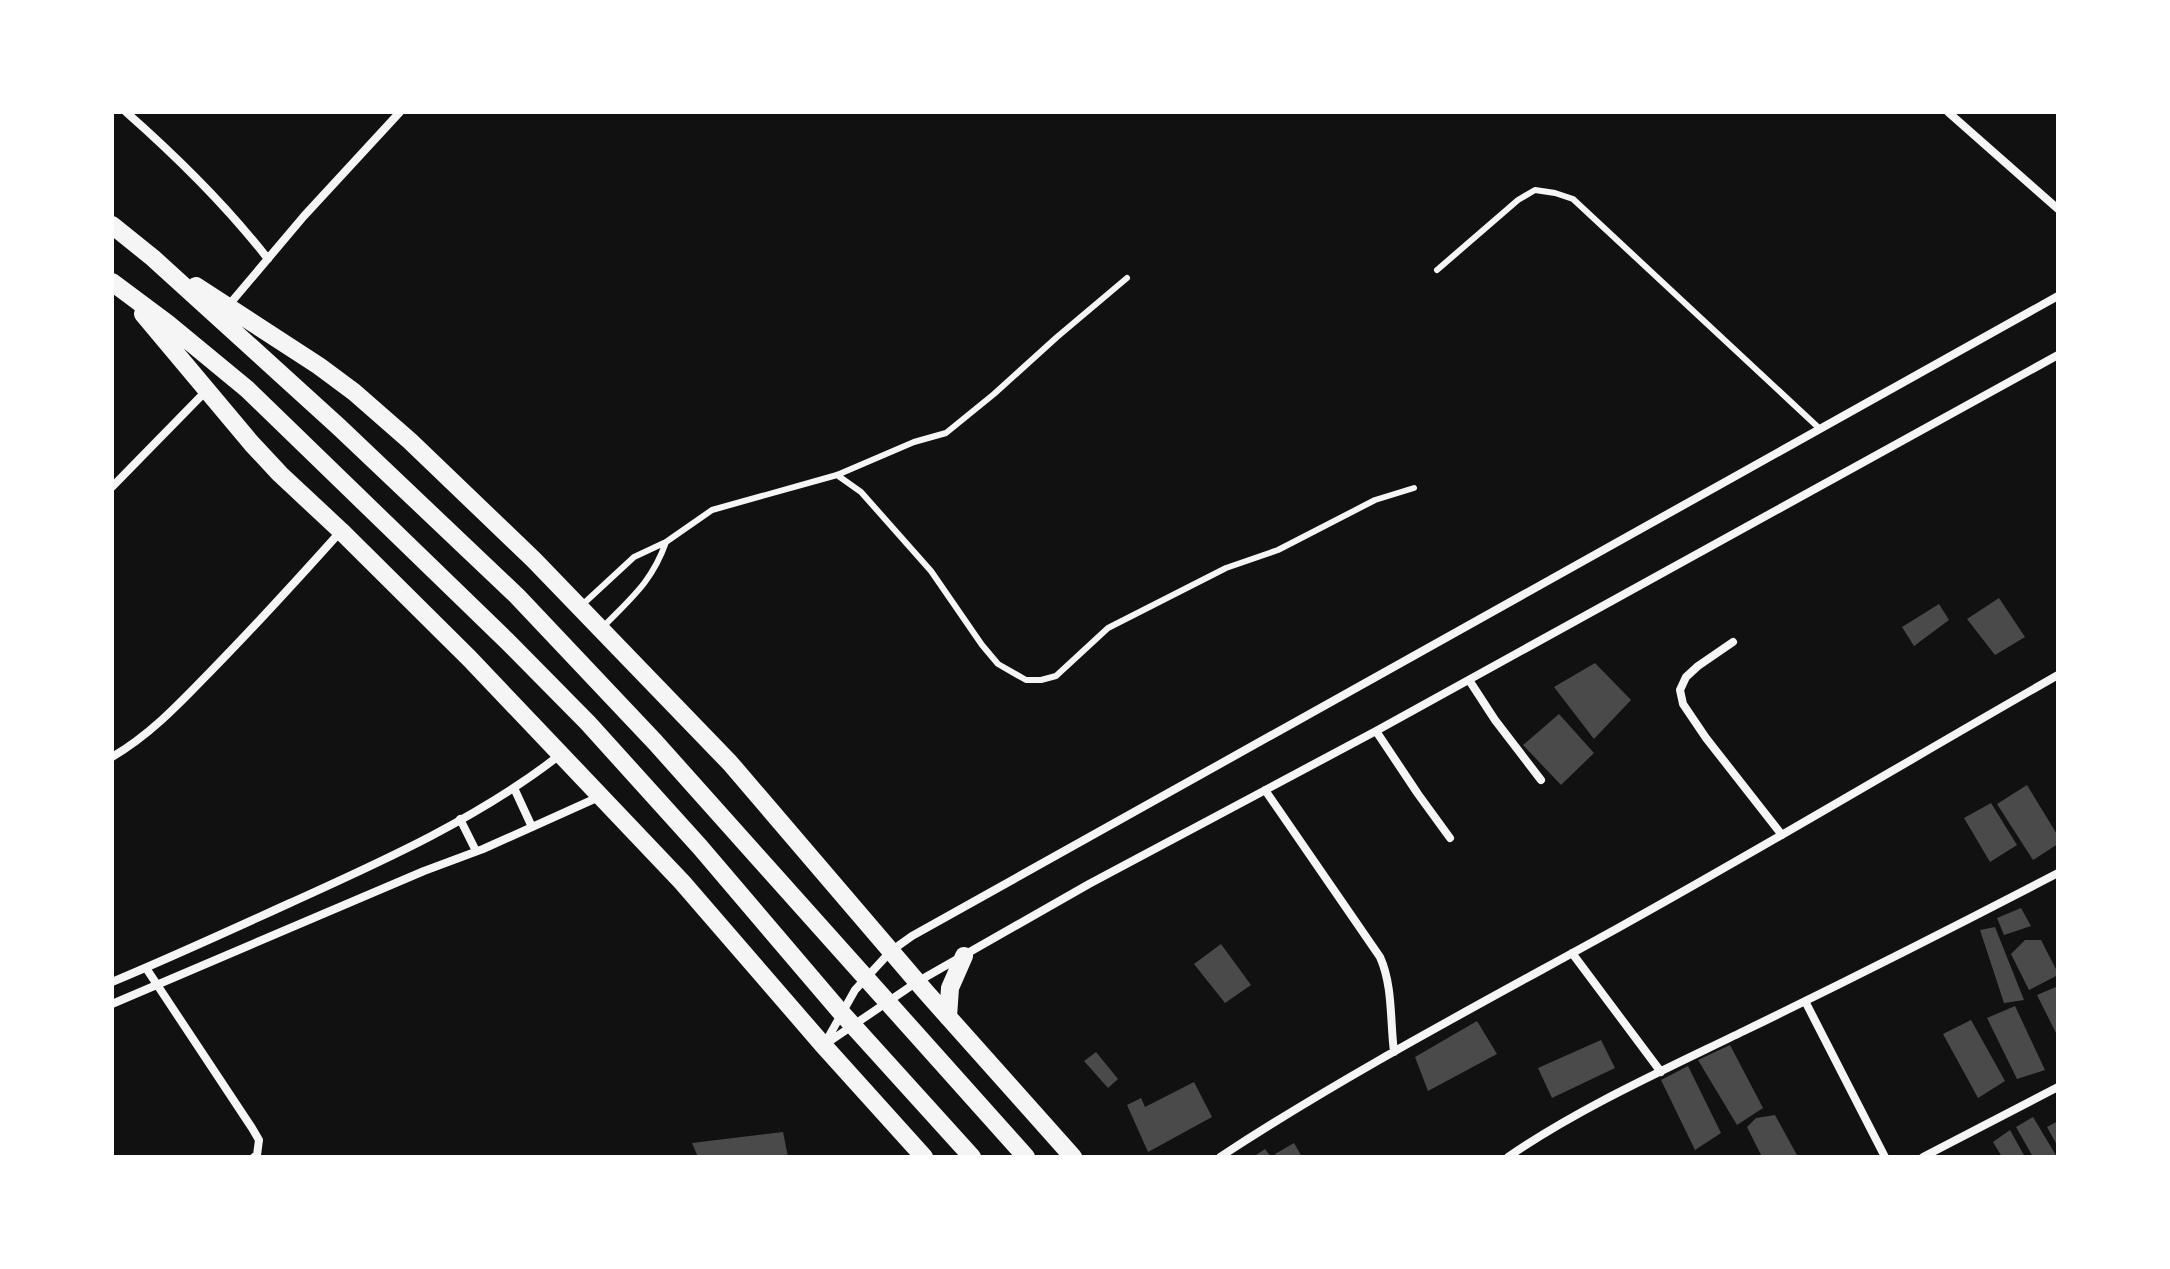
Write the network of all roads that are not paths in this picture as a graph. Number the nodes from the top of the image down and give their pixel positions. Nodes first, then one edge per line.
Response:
1 (126, 112) edge
2 (400, 112) edge
3 (1948, 112) edge
4 (2058, 209) edge
5 (112, 225) edge
6 (153, 258) junction
7 (268, 259) junction
8 (1437, 270) dead end
9 (1127, 278) dead end
10 (118, 286) edge
11 (2058, 296) edge
12 (228, 307) junction
13 (2058, 355) edge
14 (206, 391) junction
15 (1820, 429) junction
16 (837, 475) junction
17 (112, 487) edge
18 (1414, 488) dead end
19 (341, 531) junction
20 (666, 542) junction
21 (580, 607) junction
22 (601, 628) junction
23 (1733, 642) dead end
24 (2058, 675) edge
25 (1469, 680) junction
26 (1376, 731) junction
27 (562, 753) junction
28 (112, 757) edge
29 (1541, 780) dead end
30 (514, 788) junction
31 (1265, 790) junction
32 (601, 796) junction
33 (460, 819) junction
34 (532, 827) junction
35 (1782, 835) junction
36 (1450, 838) dead end
37 (476, 851) junction
38 (2058, 873) edge
39 (891, 951) junction
40 (1572, 953) junction
41 (964, 956) junction
42 (146, 968) junction
43 (112, 982) edge
44 (917, 982) junction
45 (156, 986) junction
46 (1805, 1001) junction
47 (112, 1004) edge
48 (948, 1017) junction
49 (823, 1045) junction
50 (1394, 1052) junction
51 (1661, 1072) junction
52 (2058, 1087) edge
53 (254, 1157) edge
54 (924, 1157) edge
55 (972, 1157) edge
56 (1026, 1157) edge
57 (1073, 1157) edge
58 (1220, 1157) edge
59 (1508, 1157) edge
60 (1885, 1157) edge
61 (1923, 1157) edge

1 - 7 street
2 - 7 street
3 - 4 street
5 - 6 highway
6 - 12 highway
6 - 56 highway
7 - 12 street
8 - 15 lane
9 - 16 lane
10 - 14 highway
10 - 55 highway
11 - 15 street
12 - 21 highway
13 - 25 street
14 - 17 street
14 - 19 highway
15 - 39 street
16 - 18 lane
16 - 20 lane
19 - 27 highway
19 - 28 street
20 - 21 lane
20 - 22 lane
21 - 22 highway
22 - 39 highway
23 - 35 street
24 - 35 street
25 - 26 street
25 - 29 street
26 - 31 street
26 - 36 street
27 - 30 street
27 - 32 highway
30 - 33 street
30 - 34 street
31 - 41 street
31 - 50 street
32 - 34 street
32 - 49 highway
33 - 37 street
33 - 42 street
34 - 37 street
35 - 40 street
37 - 45 street
38 - 46 street
39 - 44 highway
39 - 49 street
40 - 50 street
40 - 51 street
41 - 44 street
41 - 48 highway
42 - 43 street
42 - 45 street
44 - 48 highway
44 - 49 street
45 - 47 street
45 - 53 street
46 - 51 street
46 - 60 street
48 - 57 highway
49 - 54 highway
50 - 58 street
51 - 59 street
52 - 61 street

